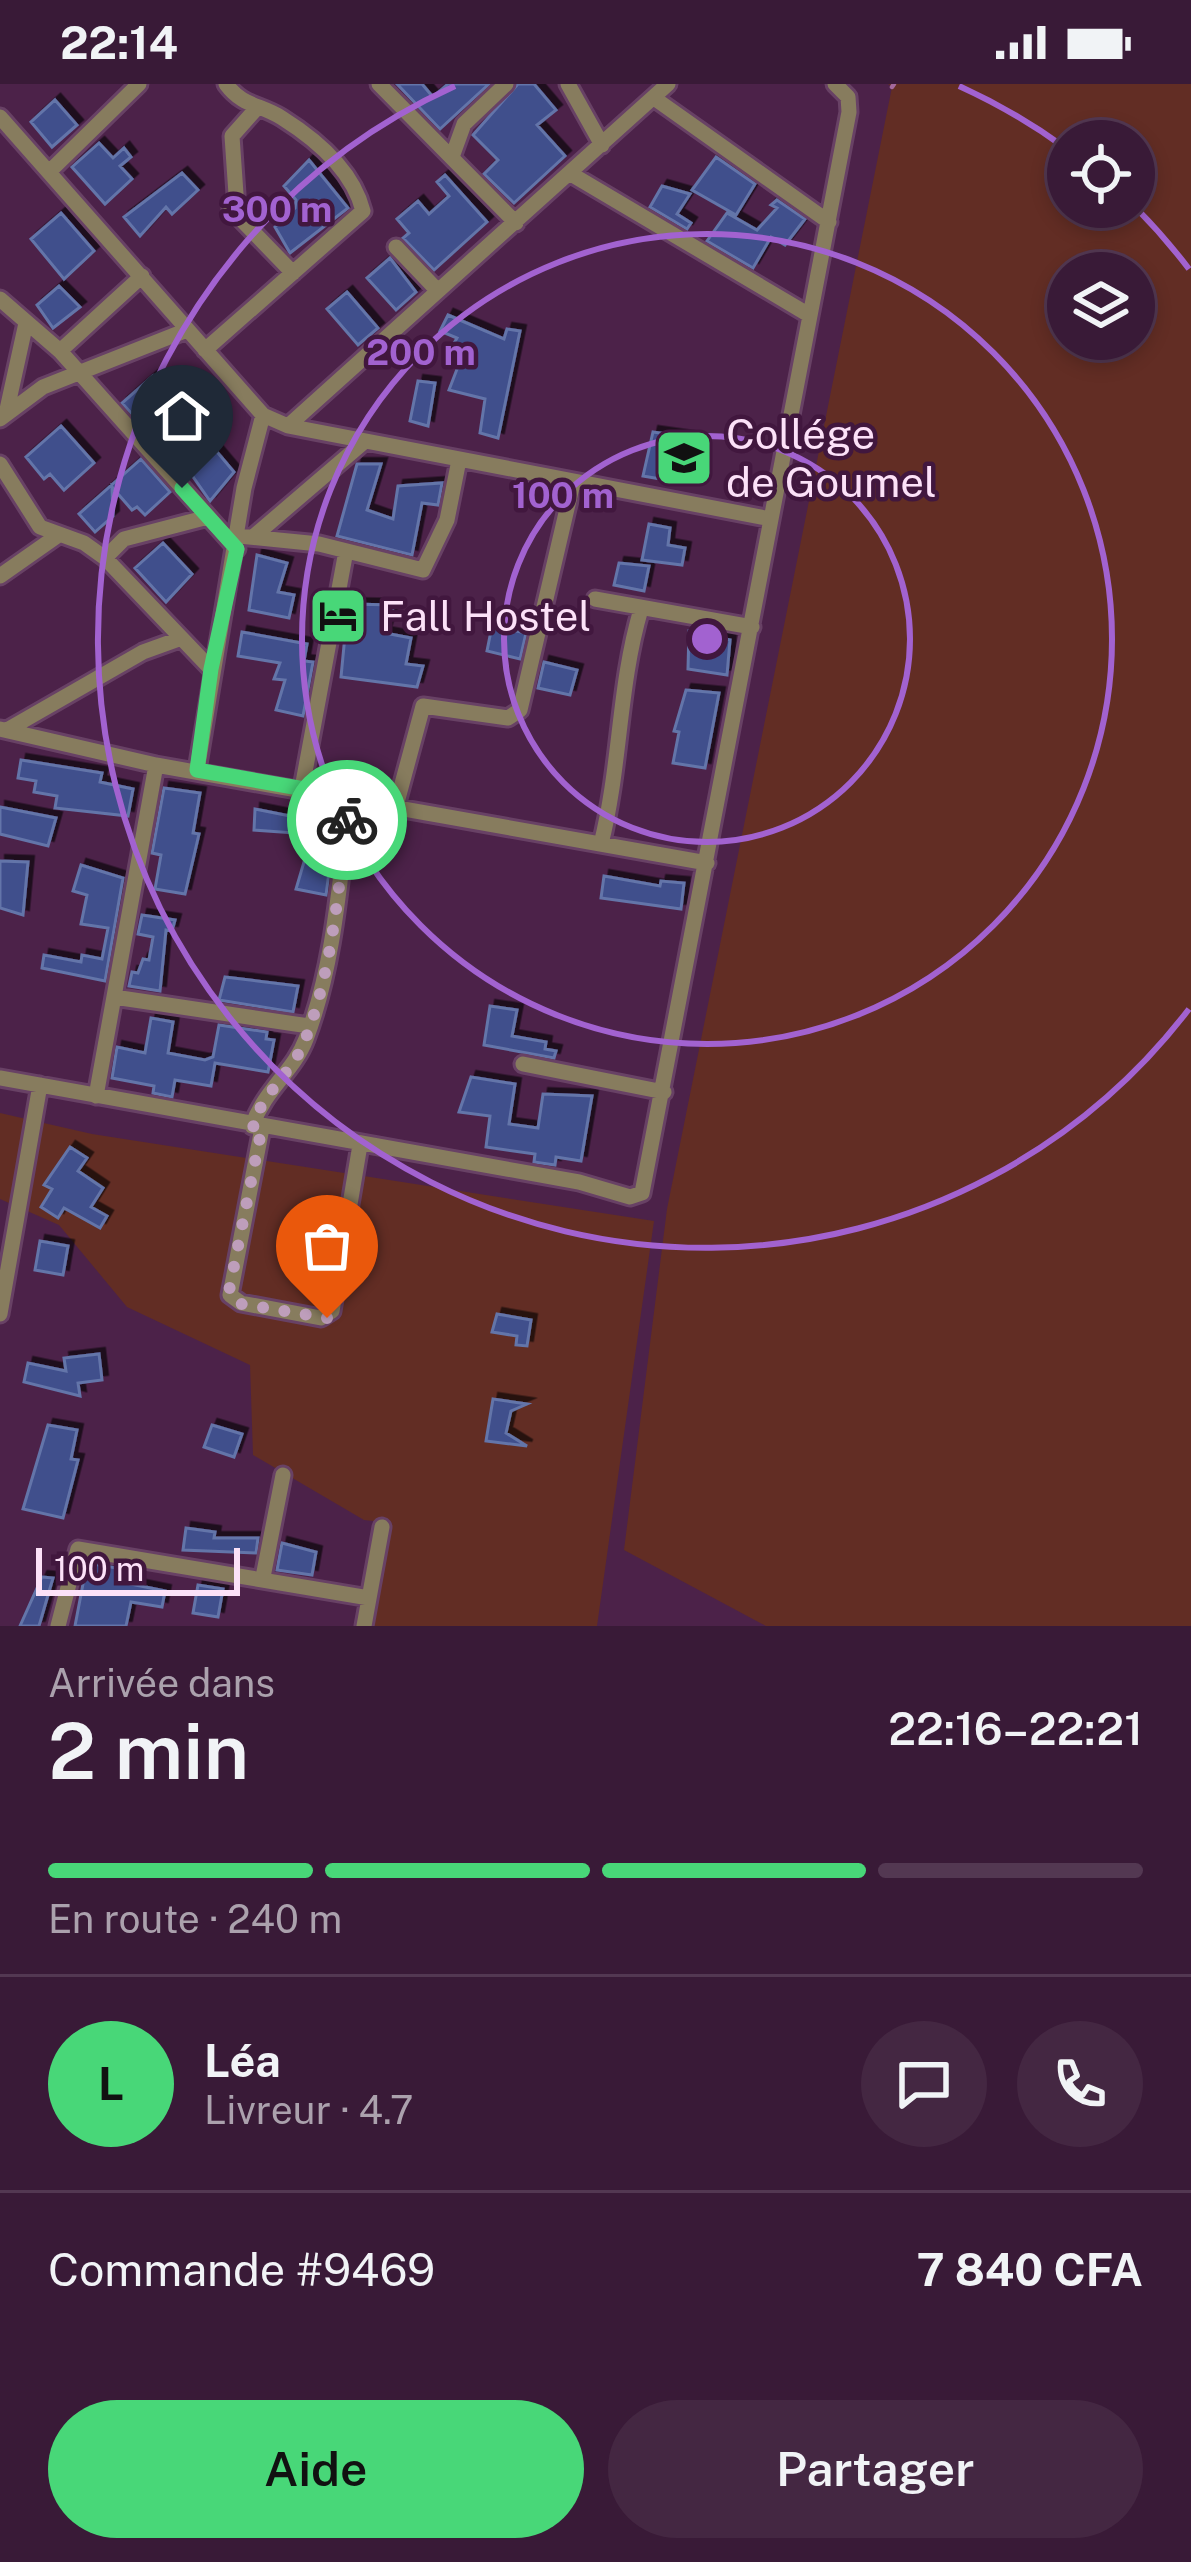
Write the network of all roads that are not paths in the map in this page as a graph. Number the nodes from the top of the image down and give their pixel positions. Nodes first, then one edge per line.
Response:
1 (139, 84) edge
2 (226, 84) edge
3 (379, 84) edge
4 (506, 84) edge
5 (568, 84) edge
6 (668, 84) edge
7 (835, 84) edge
8 (654, 98) junction
9 (256, 109) junction
10 (0, 117) edge
11 (602, 145) junction
12 (452, 157) junction
13 (49, 172) junction
14 (571, 174) junction
15 (829, 222) junction
16 (516, 223) junction
17 (396, 247) dead end
18 (293, 273) junction
19 (142, 275) junction
20 (436, 290) junction
21 (0, 299) edge
22 (809, 315) junction
23 (26, 323) junction
24 (187, 329) junction
25 (205, 350) junction
26 (60, 351) junction
27 (79, 373) junction
28 (263, 415) junction
29 (3, 417) edge
30 (289, 426) junction
31 (365, 441) junction
32 (459, 460) junction
33 (0, 464) edge
34 (573, 483) junction
35 (208, 517) junction
36 (771, 519) junction
37 (57, 536) junction
38 (243, 541) junction
39 (346, 551) junction
40 (105, 558) junction
41 (0, 576) edge
42 (595, 599) dead end
43 (641, 609) junction
44 (752, 627) junction
45 (179, 639) junction
46 (211, 669) junction
47 (4, 729) edge
48 (157, 765) junction
49 (197, 770) junction
50 (302, 788) junction
51 (350, 797) junction
52 (396, 806) junction
53 (602, 844) junction
54 (707, 862) junction
55 (114, 998) junction
56 (309, 1026) junction
57 (523, 1064) dead end
58 (0, 1078) edge
59 (40, 1085) junction
60 (664, 1092) junction
61 (97, 1096) junction
62 (257, 1126) junction
63 (360, 1145) junction
64 (0, 1314) edge
65 (284, 1475) dead end
66 (382, 1527) dead end
67 (263, 1577) junction
68 (369, 1598) junction
69 (58, 1626) edge
70 (364, 1626) edge

1 - 13 street
2 - 9 street
3 - 12 street
4 - 12 street
5 - 11 street
6 - 8 street
7 - 15 street
8 - 11 street
8 - 15 street
9 - 18 street
9 - 18 street
10 - 13 street
11 - 14 street
12 - 16 street
13 - 19 street
14 - 16 street
14 - 22 street
15 - 22 street
16 - 20 street
17 - 20 street
18 - 25 street
19 - 24 street
19 - 26 street
20 - 30 street
21 - 23 street
22 - 36 street
23 - 26 street
23 - 29 street
24 - 25 street
24 - 27 street
25 - 28 street
26 - 27 street
27 - 29 street
27 - 35 street
28 - 30 street
28 - 38 street
30 - 31 street
31 - 32 street
31 - 38 street
32 - 34 street
32 - 39 street
33 - 37 street
34 - 36 street
34 - 52 street
35 - 38 street
35 - 40 street
36 - 44 street
37 - 40 street
37 - 41 street
38 - 39 street
38 - 46 street
39 - 50 street
40 - 45 street
42 - 43 street
43 - 44 street
43 - 53 street
44 - 54 street
45 - 46 street
45 - 47 street
46 - 49 street
47 - 48 street
48 - 49 street
48 - 55 street
49 - 50 street
50 - 51 street
51 - 52 street
51 - 56 street
52 - 53 street
53 - 54 street
54 - 60 street
55 - 56 street
55 - 61 street
56 - 62 street
57 - 60 street
58 - 59 street
59 - 61 street
59 - 64 street
60 - 63 street
61 - 62 street
62 - 63 street
62 - 63 street
65 - 67 street
66 - 68 street
67 - 68 street
67 - 69 street
68 - 70 street

